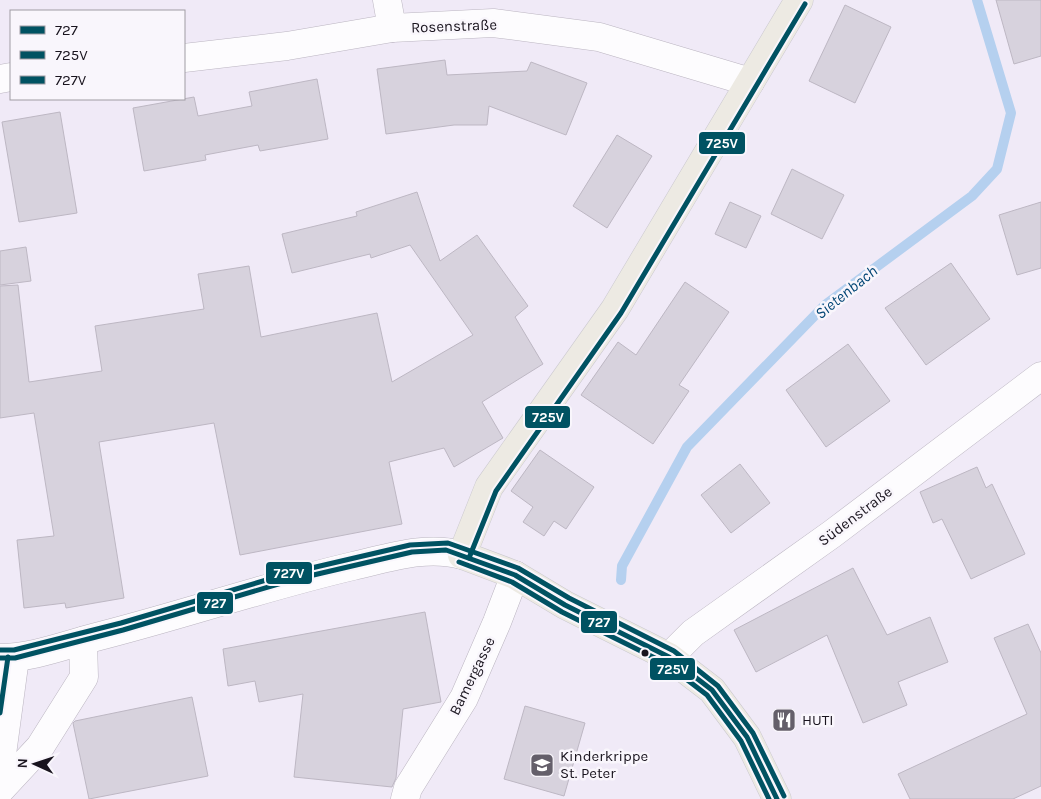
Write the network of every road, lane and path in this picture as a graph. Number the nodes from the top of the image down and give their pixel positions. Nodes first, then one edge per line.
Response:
1 (387, 0) edge
2 (798, 0) edge
3 (392, 28) junction
4 (185, 58) edge
5 (750, 82) junction
6 (1041, 376) edge
7 (462, 555) junction
8 (515, 575) junction
9 (83, 641) junction
10 (669, 656) junction
11 (8, 658) edge
12 (0, 769) edge
13 (0, 790) edge
14 (406, 794) edge
15 (777, 799) edge

1 - 3 street
2 - 5 main road
3 - 4 street, Rosenstraße
3 - 5 street, Rosenstraße
5 - 7 main road
6 - 10 street, Südenstraße
7 - 8 main road
7 - 9 street
8 - 10 main road
8 - 14 street, Bamergasse
9 - 11 street
9 - 13 street
10 - 15 main road
11 - 12 street

